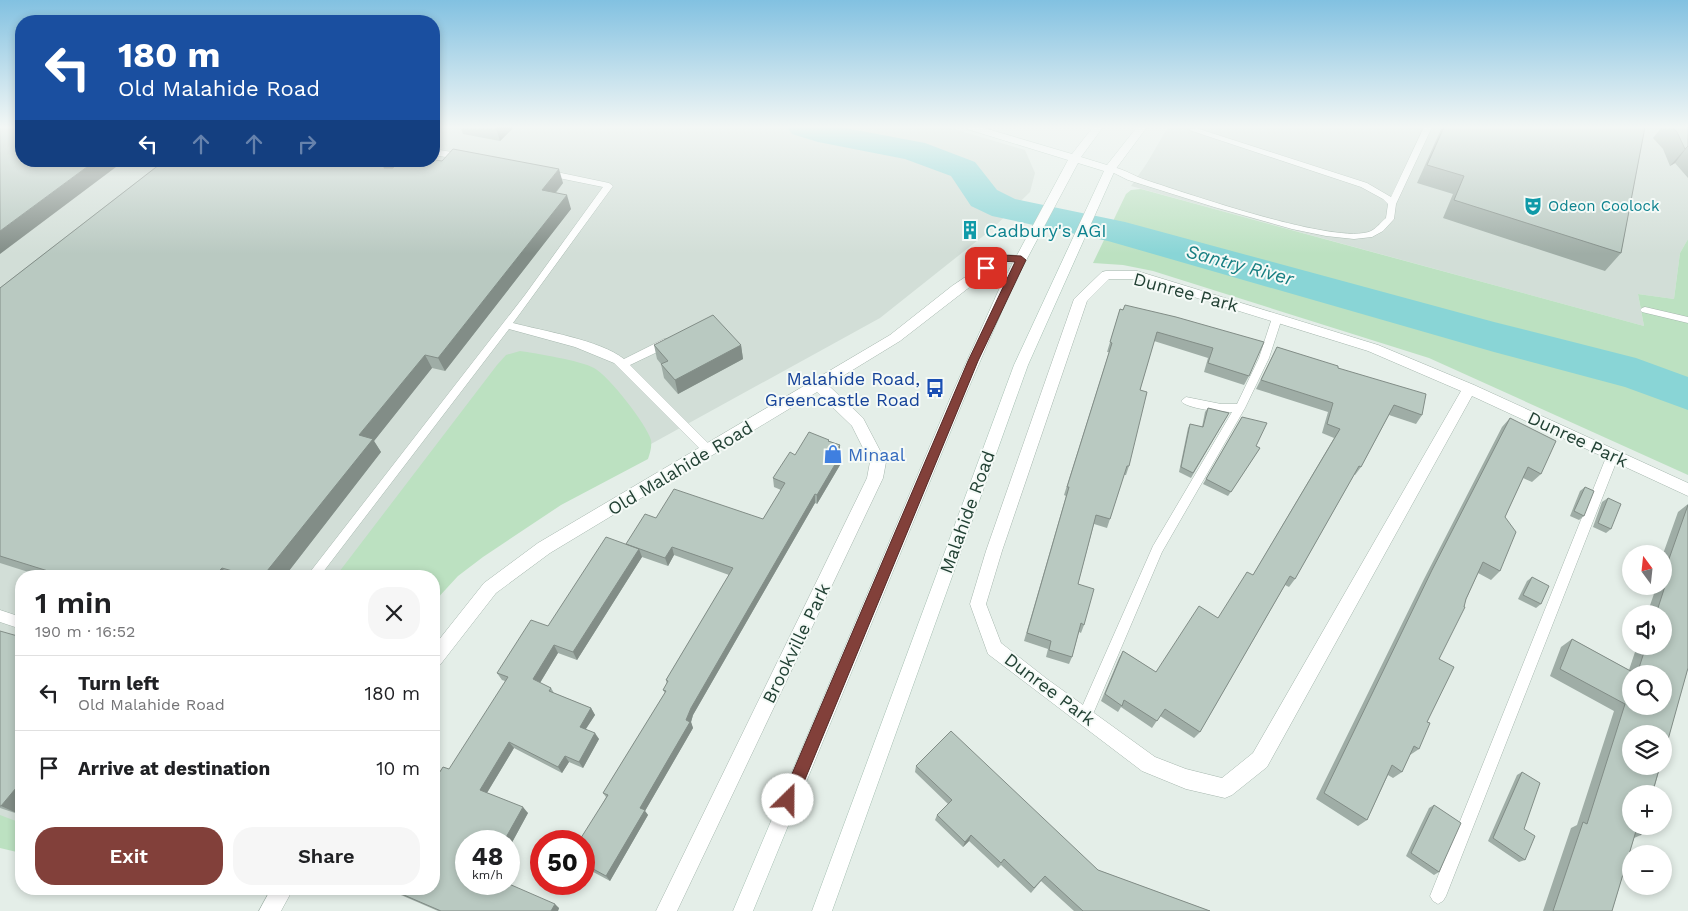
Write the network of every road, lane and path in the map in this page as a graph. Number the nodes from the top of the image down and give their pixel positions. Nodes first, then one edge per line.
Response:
1 (1110, 169) edge
2 (533, 170) edge
3 (1068, 170) edge
4 (1111, 170) edge
5 (1316, 170) edge
6 (1408, 170) edge
7 (1392, 204) junction
8 (1021, 260) junction
9 (1645, 310) dead end
10 (1277, 318) junction
11 (1688, 320) edge
12 (506, 325) junction
13 (675, 338) edge
14 (623, 364) junction
15 (819, 385) junction
16 (1469, 389) junction
17 (1186, 401) dead end
18 (1240, 408) junction
19 (709, 451) junction
20 (1613, 455) junction
21 (1688, 490) edge
22 (318, 570) edge
23 (0, 616) edge
24 (15, 621) edge
25 (440, 651) edge
26 (1085, 716) junction
27 (279, 895) edge
28 (1438, 896) dead end
29 (269, 911) edge
30 (666, 911) edge
31 (743, 911) edge
32 (822, 911) edge

1 - 32 street, Malahide Road
2 - 12 lane
3 - 8 street
4 - 7 lane
5 - 7 lane
6 - 7 lane
8 - 15 street, Old Malahide Road
8 - 31 street
9 - 11 lane
10 - 16 street, Dunree Park
10 - 18 lane
10 - 26 street, Dunree Park
12 - 14 lane
12 - 22 lane
13 - 14 lane
14 - 19 lane
15 - 19 street, Old Malahide Road
15 - 30 street, Brookville Park
16 - 20 street, Dunree Park
16 - 26 street, Dunree Park
17 - 18 lane
18 - 26 lane
19 - 25 street, Old Malahide Road
20 - 21 street, Dunree Park
20 - 28 lane
23 - 24 lane
27 - 29 street

